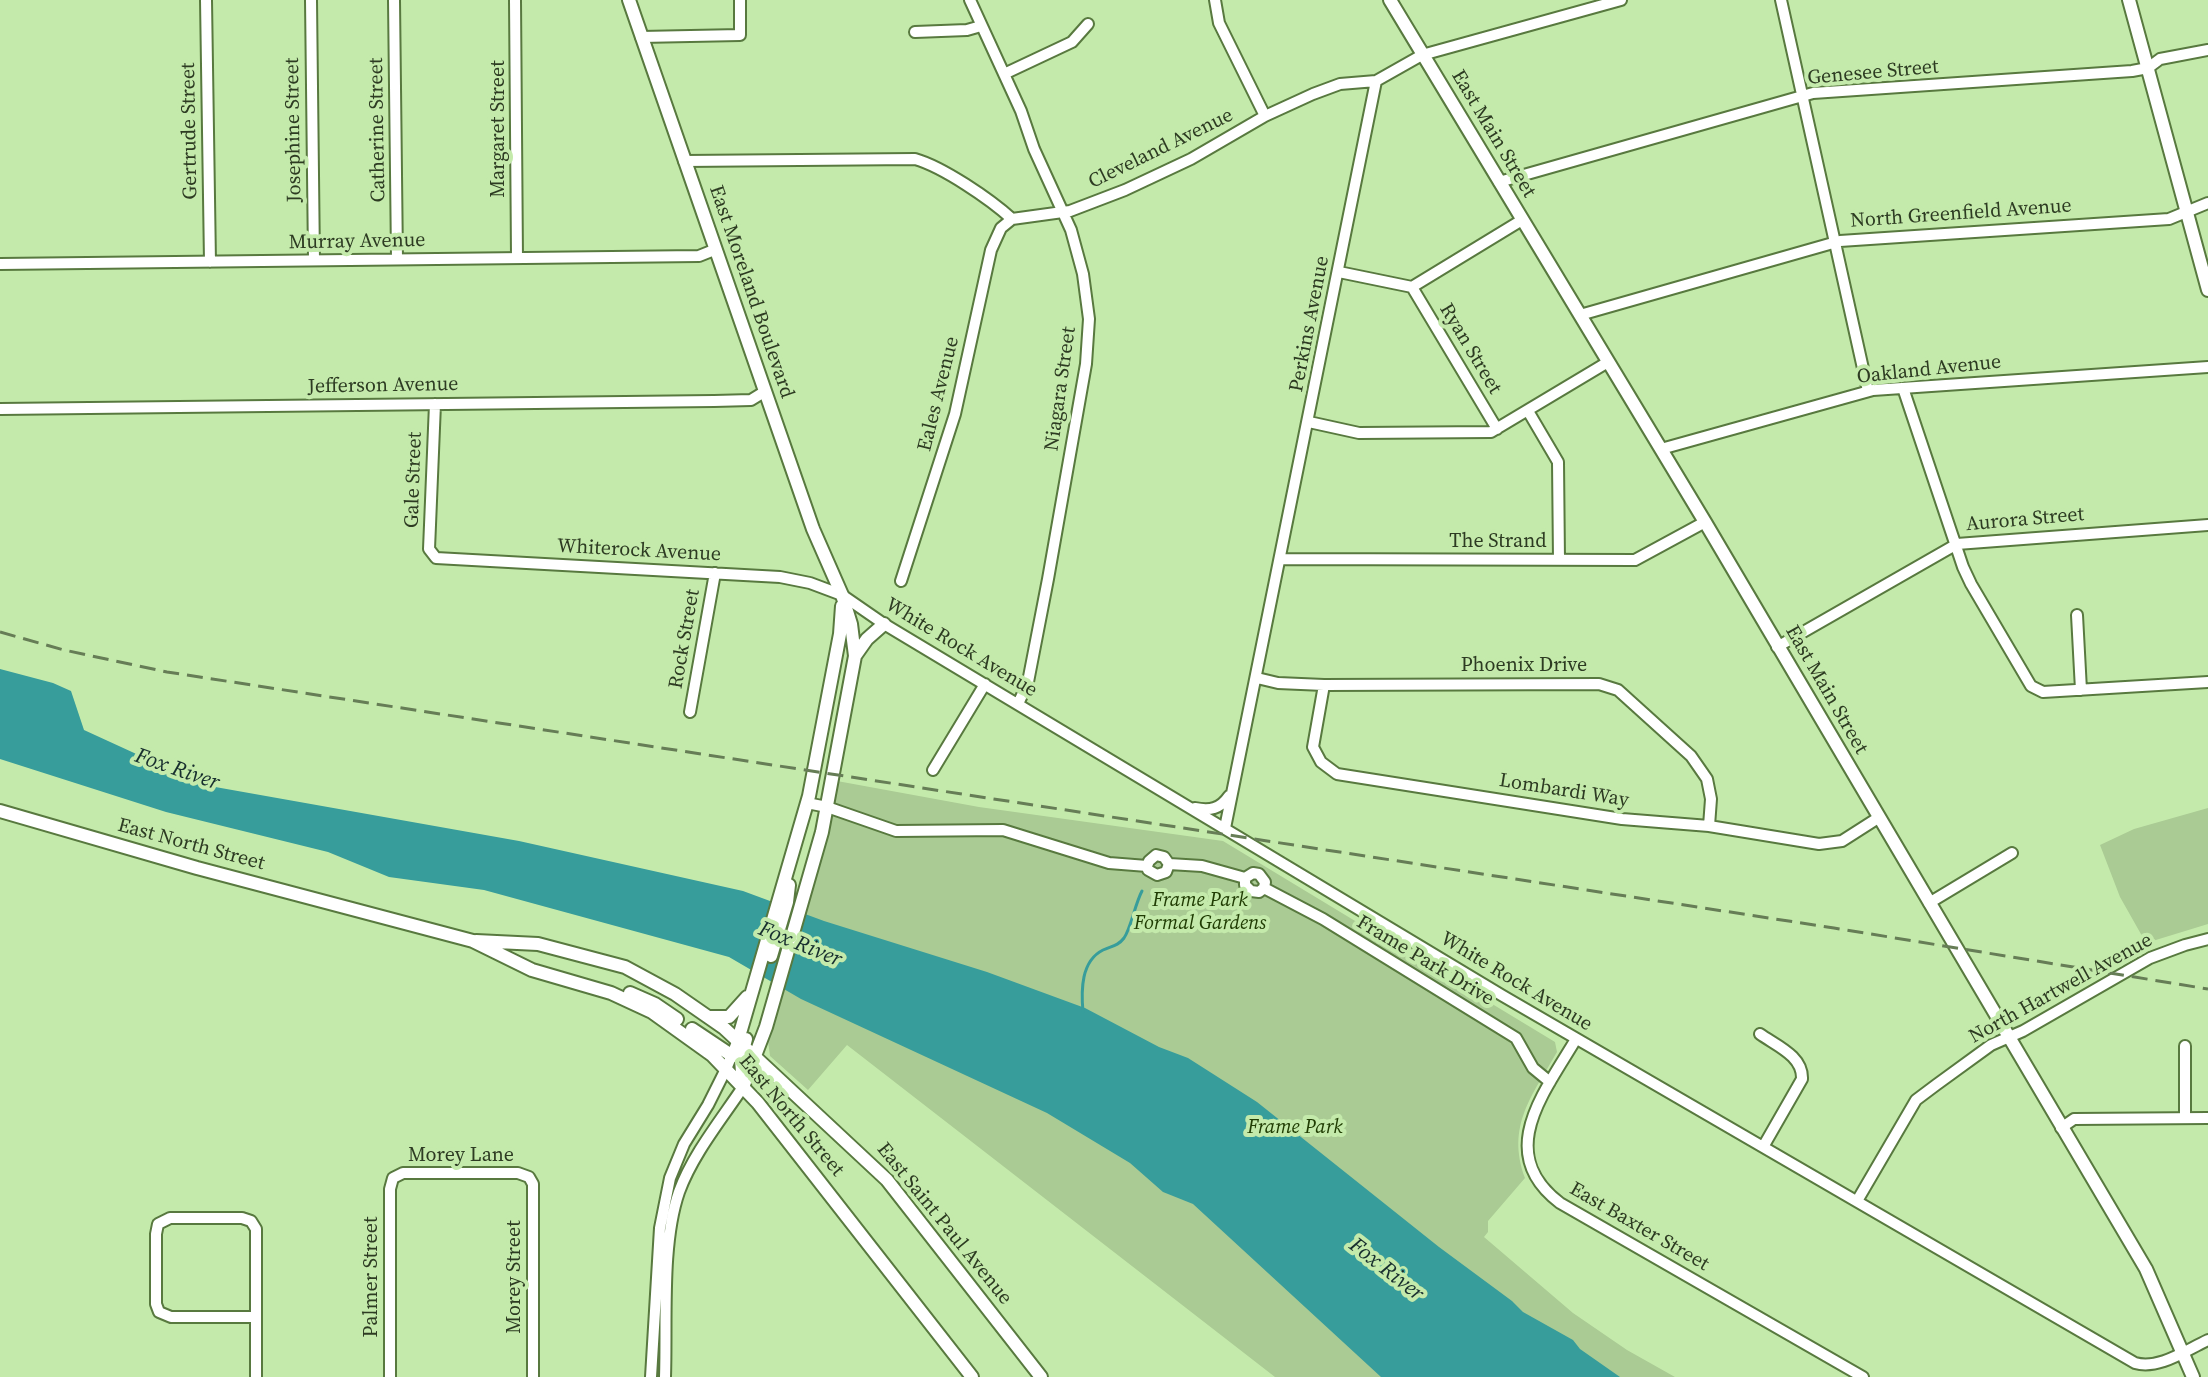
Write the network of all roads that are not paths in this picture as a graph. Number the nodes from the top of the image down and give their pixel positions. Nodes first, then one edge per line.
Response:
1 (206, 0) edge
2 (311, 0) edge
3 (394, 0) edge
4 (515, 0) edge
5 (629, 0) edge
6 (740, 0) edge
7 (970, 0) edge
8 (1215, 0) edge
9 (1390, 0) edge
10 (1621, 0) edge
11 (1781, 0) edge
12 (2129, 0) edge
13 (1088, 24) dead end
14 (981, 26) junction
15 (915, 32) dead end
16 (641, 37) junction
17 (2208, 50) edge
18 (1422, 55) junction
19 (2148, 68) junction
20 (1004, 74) junction
21 (1376, 81) junction
22 (1803, 96) junction
23 (1265, 116) junction
24 (684, 161) junction
25 (1499, 182) junction
26 (2208, 203) edge
27 (2186, 211) junction
28 (1064, 213) junction
29 (1012, 219) junction
30 (1522, 220) junction
31 (1835, 242) junction
32 (714, 250) junction
33 (517, 258) junction
34 (397, 259) junction
35 (314, 260) junction
36 (210, 262) junction
37 (0, 264) edge
38 (1339, 272) junction
39 (1412, 287) junction
40 (2208, 290) edge
41 (1580, 315) junction
42 (1608, 362) junction
43 (2208, 367) edge
44 (1903, 388) junction
45 (1868, 391) junction
46 (764, 392) junction
47 (435, 404) junction
48 (0, 409) edge
49 (1528, 411) junction
50 (1309, 422) junction
51 (1497, 429) junction
52 (1661, 449) junction
53 (1705, 522) junction
54 (2208, 525) edge
55 (1957, 544) junction
56 (432, 557) joint
57 (1281, 559) junction
58 (1559, 560) junction
59 (715, 573) junction
60 (901, 581) dead end
61 (842, 595) junction
62 (2077, 615) dead end
63 (884, 624) junction
64 (1777, 647) junction
65 (855, 656) junction
66 (1257, 678) junction
67 (2208, 682) edge
68 (985, 684) junction
69 (1324, 685) junction
70 (2081, 690) junction
71 (1018, 704) junction
72 (690, 712) dead end
73 (825, 715) junction
74 (843, 719) junction
75 (933, 770) dead end
76 (1236, 775) junction
77 (807, 803) junction
78 (827, 807) junction
79 (1191, 808) junction
80 (0, 811) edge
81 (1878, 818) junction
82 (1709, 826) junction
83 (1225, 828) junction
84 (2012, 853) dead end
85 (1929, 903) junction
86 (2208, 939) edge
87 (473, 941) junction
88 (587, 985) junction
89 (757, 989) junction
90 (708, 1017) junction
91 (1760, 1034) dead end
92 (2007, 1038) junction
93 (1576, 1039) junction
94 (2185, 1046) dead end
95 (738, 1049) junction
96 (756, 1057) junction
97 (726, 1069) junction
98 (1550, 1082) junction
99 (743, 1087) junction
100 (2185, 1118) junction
101 (2208, 1118) edge
102 (2061, 1128) junction
103 (1763, 1147) junction
104 (529, 1177) joint
105 (393, 1178) joint
106 (1857, 1201) junction
107 (256, 1317) junction
108 (2208, 1340) edge
109 (2183, 1353) junction
110 (256, 1377) edge
111 (390, 1377) edge
112 (533, 1377) edge
113 (651, 1377) edge
114 (665, 1377) edge
115 (972, 1377) edge
116 (1041, 1377) edge
117 (1863, 1377) edge
118 (2193, 1377) edge

1 - 36 street, Gertrude Street
2 - 35 street, Josephine Street
3 - 34 street, Catherine Street
4 - 33 street, Margaret Street
5 - 16 main road, East Moreland Boulevard
6 - 16 street
7 - 14 street, Niagara Street
8 - 23 street
9 - 18 main road, East Main Street
10 - 18 street
11 - 22 street
12 - 19 main road
13 - 20 street
14 - 15 street
14 - 20 street, Niagara Street
16 - 24 main road, East Moreland Boulevard
17 - 19 street, Genesee Street
18 - 21 street
18 - 25 main road, East Main Street
19 - 22 street, Genesee Street
19 - 27 main road
20 - 28 street, Niagara Street
21 - 23 street, Cleveland Avenue
21 - 38 street, Perkins Avenue
22 - 25 street, Genesee Street
22 - 31 street
23 - 28 street, Cleveland Avenue
24 - 29 street
24 - 32 main road, East Moreland Boulevard
25 - 30 main road, East Main Street
26 - 27 street, North Greenfield Avenue
27 - 31 street, North Greenfield Avenue
27 - 40 main road
28 - 29 street, Cleveland Avenue
28 - 71 street, Niagara Street
29 - 60 street, Eales Avenue
30 - 39 street
30 - 41 main road, East Main Street
31 - 41 street, North Greenfield Avenue
31 - 45 street
32 - 33 street, Murray Avenue
32 - 46 main road, East Moreland Boulevard
33 - 34 street, Murray Avenue
34 - 35 street, Murray Avenue
35 - 36 street, Murray Avenue
36 - 37 street, Murray Avenue
38 - 39 street
38 - 50 street, Perkins Avenue
39 - 51 street, Ryan Street
41 - 42 main road, East Main Street
42 - 49 street
42 - 52 main road, East Main Street
43 - 44 street, Oakland Avenue
44 - 45 street, Oakland Avenue
44 - 55 street
45 - 52 street, Oakland Avenue
46 - 47 street, Jefferson Avenue
46 - 61 main road, East Moreland Boulevard
47 - 48 street, Jefferson Avenue
47 - 56 street, Gale Street
49 - 51 street
49 - 58 street
50 - 51 street
50 - 57 street, Perkins Avenue
52 - 53 main road, East Main Street
53 - 58 street, The Strand
53 - 64 main road, East Main Street
54 - 55 street, Aurora Street
55 - 64 street, Aurora Street
55 - 70 street
56 - 59 street, Whiterock Avenue
57 - 58 street, The Strand
57 - 66 street, Perkins Avenue
59 - 61 street, Whiterock Avenue
59 - 72 street, Rock Street
61 - 63 street, White Rock Avenue
61 - 65 main road, East Moreland Boulevard
61 - 73 main road, East Moreland Boulevard
62 - 70 street
63 - 65 main road
63 - 68 street, White Rock Avenue
64 - 81 main road, East Main Street
65 - 74 main road, East Moreland Boulevard
66 - 69 street, Phoenix Drive
66 - 76 street, Perkins Avenue
67 - 70 street
68 - 71 street, White Rock Avenue
68 - 75 street
69 - 82 street, Phoenix Drive
69 - 82 street, Lombardi Way
71 - 79 street, White Rock Avenue
73 - 74 main road
73 - 77 main road, East Moreland Boulevard
74 - 78 main road, East Moreland Boulevard
76 - 79 street
76 - 83 street, Perkins Avenue
77 - 78 street, Frame Park Drive
77 - 89 main road, East Moreland Boulevard
78 - 96 main road, East Moreland Boulevard
78 - 98 street, Frame Park Drive
79 - 83 street, White Rock Avenue
80 - 87 main road, East North Street
81 - 82 street, Lombardi Way
81 - 85 main road, East Main Street
83 - 93 street, White Rock Avenue
84 - 85 street
85 - 92 main road, East Main Street
86 - 92 street, North Hartwell Avenue
87 - 88 main road, East North Street
87 - 90 main road, East North Street
88 - 95 main road
88 - 97 main road, East North Street
89 - 90 main road
89 - 95 main road, East Moreland Boulevard
90 - 95 main road, East North Street
91 - 103 street
92 - 102 main road, East Main Street
92 - 106 street, North Hartwell Avenue
93 - 98 street, East Baxter Street
93 - 103 street, White Rock Avenue
94 - 100 street
95 - 96 main road
95 - 97 street
95 - 99 main road
96 - 99 main road, East Moreland Boulevard
96 - 116 main road, East Saint Paul Avenue
97 - 99 main road, East North Street
97 - 113 street
98 - 117 street, East Baxter Street
99 - 114 street
99 - 115 main road, East North Street
100 - 101 street
100 - 102 street
102 - 109 main road, East Main Street
103 - 106 street, White Rock Avenue
104 - 105 street, Morey Lane
104 - 112 street, Morey Street
105 - 111 street, Palmer Street
106 - 109 street, White Rock Avenue
107 - 107 street
107 - 110 street
108 - 109 street, White Rock Avenue
109 - 118 main road, East Main Street

